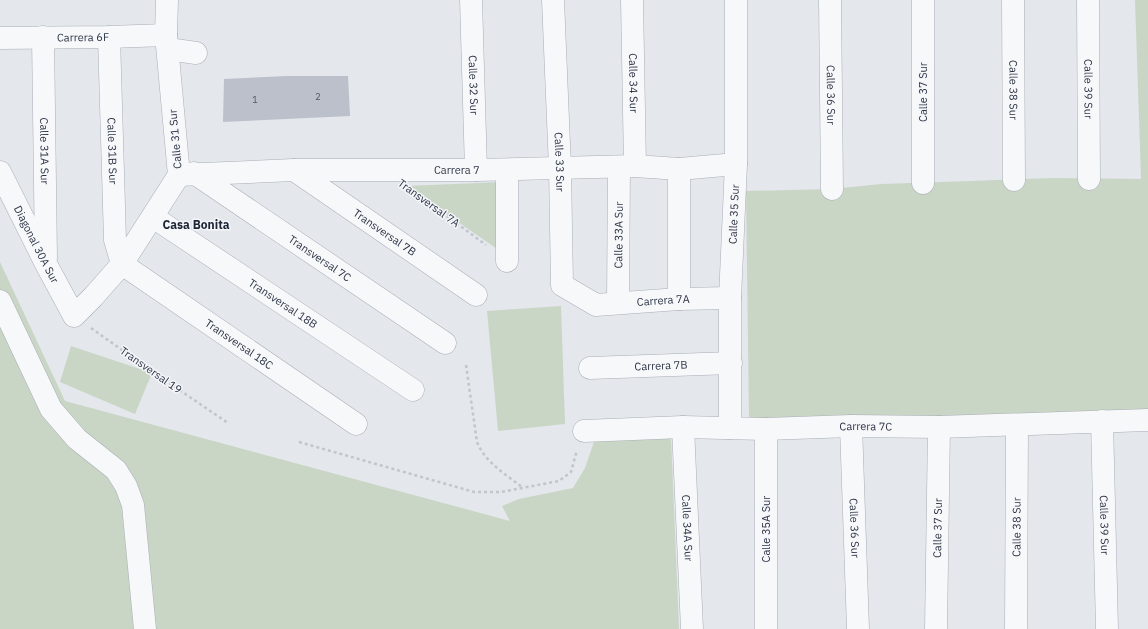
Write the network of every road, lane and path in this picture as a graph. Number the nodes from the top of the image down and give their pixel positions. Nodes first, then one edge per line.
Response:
1 (167, 0) edge
2 (472, 0) edge
3 (552, 0) edge
4 (632, 0) edge
5 (736, 0) edge
6 (830, 0) edge
7 (923, 0) edge
8 (1013, 0) edge
9 (1088, 0) edge
10 (43, 37) junction
11 (109, 37) junction
12 (0, 38) edge
13 (167, 42) junction
14 (196, 53) dead end
15 (736, 164) junction
16 (627, 167) junction
17 (560, 168) junction
18 (679, 169) junction
19 (294, 170) junction
20 (476, 170) junction
21 (508, 170) junction
22 (0, 172) edge
23 (186, 174) junction
24 (1089, 179) dead end
25 (1014, 180) dead end
26 (923, 183) dead end
27 (832, 189) dead end
28 (412, 191) dead end
29 (153, 217) junction
30 (507, 261) joint
31 (46, 264) junction
32 (122, 264) junction
33 (476, 295) dead end
34 (730, 298) junction
35 (679, 299) junction
36 (0, 301) edge
37 (618, 302) junction
38 (596, 305) joint
39 (74, 316) junction
40 (445, 343) dead end
41 (731, 363) junction
42 (466, 365) dead end
43 (590, 368) dead end
44 (413, 390) dead end
45 (1148, 420) edge
46 (1102, 421) junction
47 (228, 423) dead end
48 (356, 424) dead end
49 (851, 426) junction
50 (1017, 426) junction
51 (683, 427) junction
52 (939, 427) junction
53 (730, 428) junction
54 (766, 429) junction
55 (584, 431) joint
56 (299, 442) dead end
57 (522, 487) junction
58 (146, 629) edge
59 (692, 629) edge
60 (766, 629) edge
61 (858, 629) edge
62 (936, 629) edge
63 (1016, 629) edge
64 (1107, 629) edge

1 - 13 street, Calle 31 Sur
2 - 20 street, Calle 32 Sur
3 - 17 street, Calle 33 Sur
4 - 16 street, Calle 34 Sur
5 - 15 street, Calle 35 Sur
6 - 27 street, Calle 36 Sur
7 - 26 street, Calle 37 Sur
8 - 25 street, Calle 38 Sur
9 - 24 street, Calle 39 Sur
10 - 11 street, Carrera 6F
10 - 12 street, Carrera 6F
10 - 31 street, Calle 31A Sur
11 - 13 street, Carrera 6F
11 - 32 street, Calle 31B Sur
13 - 14 street, Carrera 6F
13 - 23 street, Calle 31 Sur
15 - 18 street, Carrera 7
15 - 34 street, Calle 35 Sur
16 - 17 street, Carrera 7
16 - 18 street, Carrera 7
16 - 37 street, Calle 33A Sur
17 - 21 street, Carrera 7
17 - 38 street, Calle 33 Sur
18 - 35 street
19 - 20 street, Carrera 7
19 - 23 street, Carrera 7
19 - 33 street, Transversal 7B
20 - 21 street, Carrera 7
21 - 30 street
22 - 31 street, Diagonal 30A Sur
23 - 29 street, Calle 31 Sur
23 - 40 street, Transversal 7C
28 - 30 path, Transversal 7A
29 - 32 street, Calle 31 Sur
29 - 44 street, Transversal 18B
31 - 39 street, Diagonal 30A Sur
32 - 39 street, Calle 31 Sur
32 - 48 street, Transversal 18C
34 - 35 street, Carrera 7A
34 - 41 street, Calle 35 Sur
35 - 37 street, Carrera 7A
36 - 58 street
37 - 38 street, Carrera 7A
39 - 47 path, Transversal 19
41 - 43 street, Carrera 7B
41 - 53 street, Calle 35 Sur
42 - 57 path
45 - 46 street, Carrera 7C
46 - 50 street, Carrera 7C
46 - 64 street, Calle 39 Sur
49 - 52 street, Carrera 7C
49 - 54 street, Carrera 7C
49 - 61 street, Calle 36 Sur
50 - 52 street, Carrera 7C
50 - 63 street, Calle 38 Sur
51 - 53 street, Carrera 7C
51 - 55 street, Carrera 7C
51 - 59 street, Calle 34A Sur
52 - 62 street, Calle 37 Sur
53 - 54 street, Carrera 7C
54 - 60 street, Calle 35A Sur
55 - 57 path
56 - 57 path

